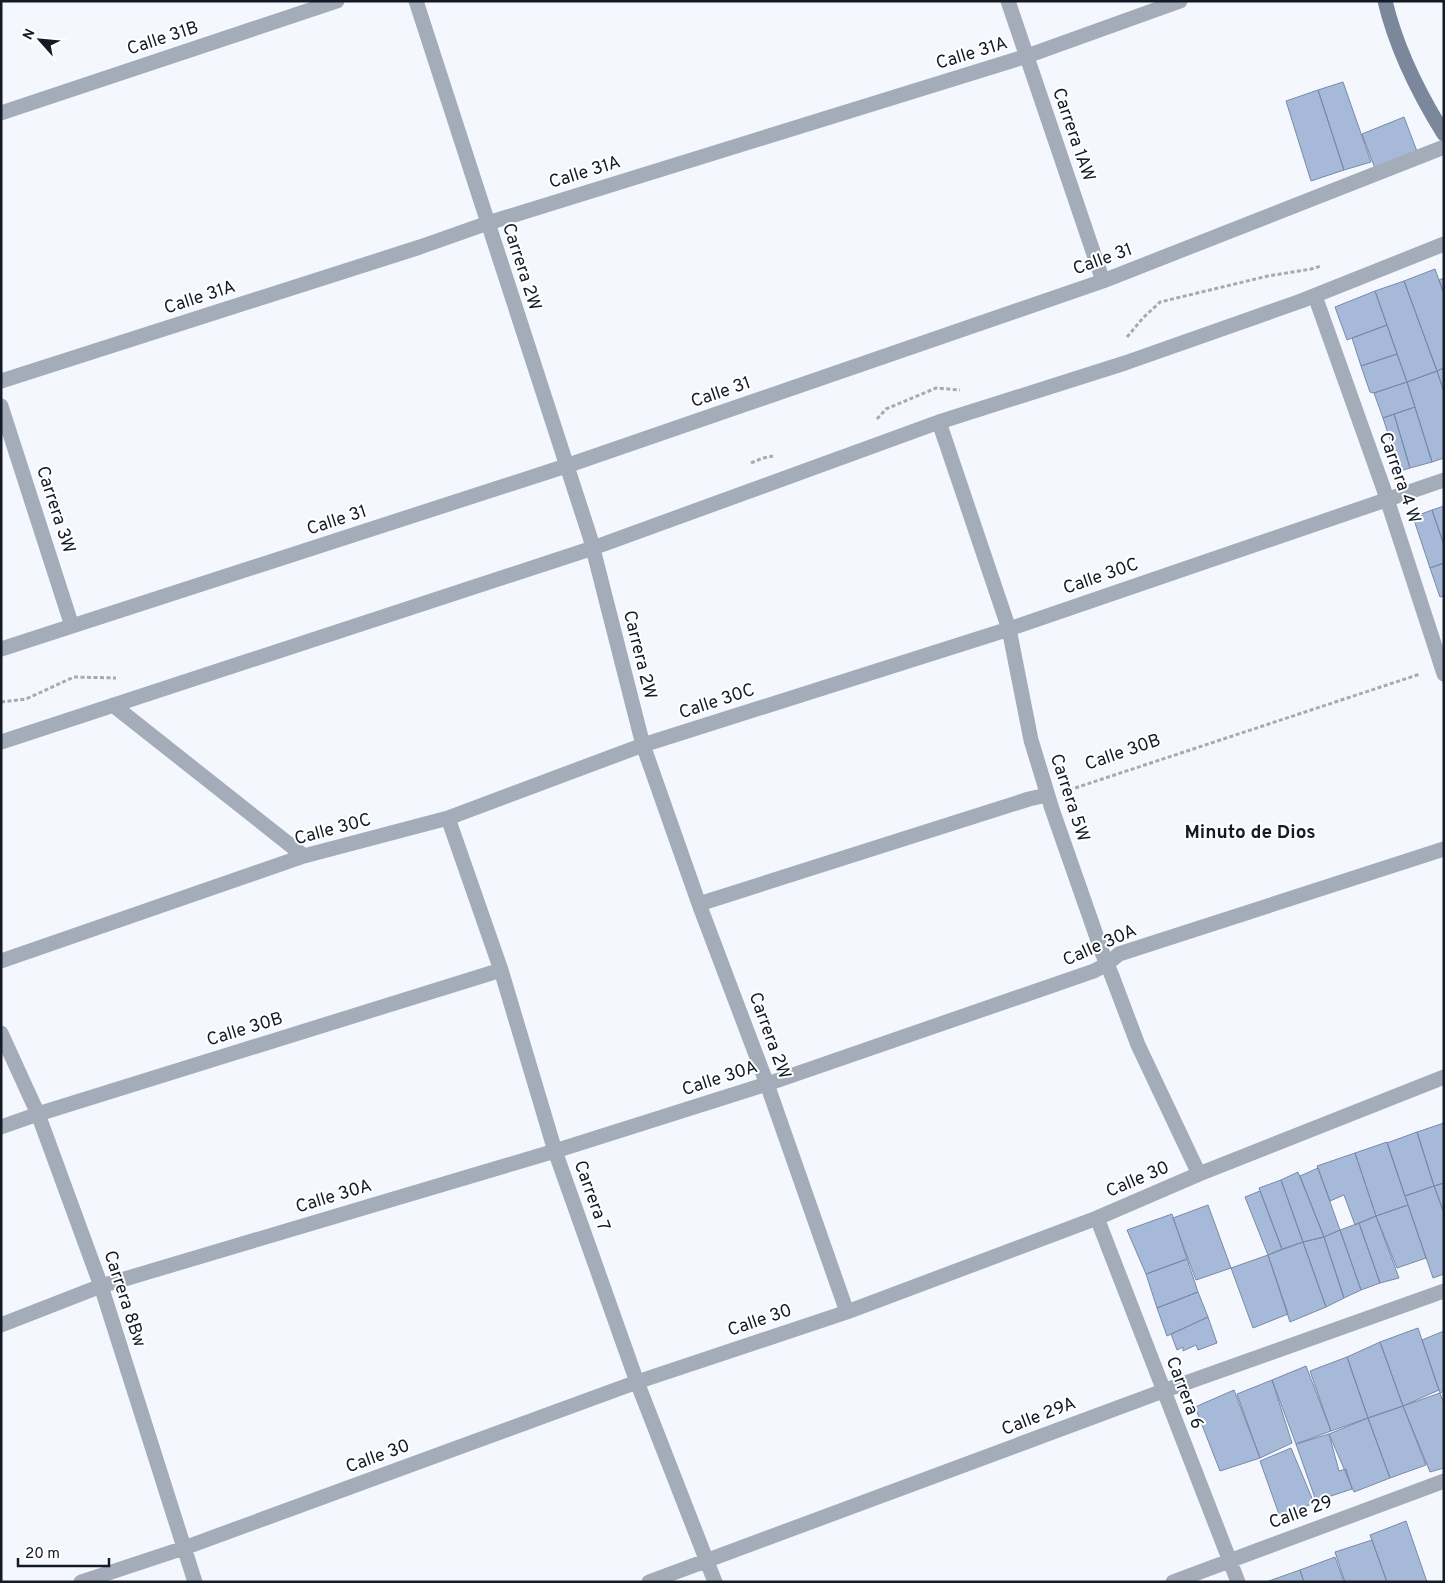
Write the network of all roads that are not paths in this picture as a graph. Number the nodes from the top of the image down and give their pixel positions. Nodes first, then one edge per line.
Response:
1 (337, 1) edge
2 (416, 1) edge
3 (1008, 1) edge
4 (1180, 1) edge
5 (1385, 1) edge
6 (1027, 56) junction
7 (1, 113) edge
8 (1444, 134) edge
9 (1444, 147) edge
10 (488, 223) junction
11 (1444, 244) edge
12 (1103, 281) junction
13 (1315, 296) junction
14 (1, 381) edge
15 (1, 406) edge
16 (939, 422) junction
17 (566, 466) junction
18 (1444, 480) edge
19 (1387, 500) junction
20 (593, 548) junction
21 (72, 626) junction
22 (1009, 629) junction
23 (1, 648) edge
24 (1443, 670) edge
25 (113, 706) junction
26 (1, 742) edge
27 (643, 746) junction
28 (1047, 795) junction
29 (448, 818) junction
30 (1444, 849) edge
31 (304, 856) junction
32 (700, 904) junction
33 (1, 961) edge
34 (1107, 964) junction
35 (501, 970) junction
36 (1, 1033) edge
37 (1444, 1077) edge
38 (767, 1084) junction
39 (38, 1114) junction
40 (1, 1127) edge
41 (555, 1151) junction
42 (1199, 1174) junction
43 (1097, 1218) junction
44 (101, 1286) junction
45 (1444, 1291) edge
46 (847, 1312) junction
47 (1, 1325) edge
48 (637, 1382) junction
49 (1163, 1390) junction
50 (1444, 1481) edge
51 (184, 1548) junction
52 (1229, 1560) junction
53 (706, 1561) junction
54 (81, 1582) edge
55 (195, 1582) edge
56 (649, 1582) edge
57 (715, 1582) edge
58 (1172, 1582) edge
59 (1238, 1582) edge

1 - 7 street, Calle 31B
2 - 10 street, Carrera 2W
3 - 6 street, Carrera 1AW
4 - 6 street, Calle 31A
5 - 8 street
6 - 10 street, Calle 31A
6 - 12 street, Carrera 1AW
9 - 12 street, Calle 31
10 - 14 street, Calle 31A
10 - 17 street, Carrera 2W
11 - 13 street
12 - 17 street, Calle 31
13 - 16 street
13 - 19 street, Carrera 4 W
15 - 21 street, Carrera 3W
16 - 20 street
16 - 22 street, Carrera 5W
17 - 20 street, Carrera 2W
17 - 21 street, Calle 31
18 - 19 street, Calle 30C
19 - 22 street, Calle 30C
19 - 24 street, Carrera 4 W
20 - 25 street
20 - 27 street, Carrera 2W
21 - 23 street, Calle 31
22 - 27 street, Calle 30C
22 - 28 street, Carrera 5W
25 - 26 street
25 - 31 street
27 - 29 street, Calle 30C
27 - 32 street, Carrera 2W
28 - 32 street
28 - 34 street, Carrera 5W
29 - 31 street, Calle 30C
29 - 35 street, Carrera 7
30 - 34 street, Calle 30A
31 - 33 street, Calle 30C
32 - 38 street, Carrera 2W
34 - 38 street, Calle 30A
34 - 42 street, Carrera 5W
35 - 39 street, Calle 30B
35 - 41 street, Carrera 7
36 - 39 street, Carrera 8Bw
37 - 42 street, Calle 30
38 - 41 street, Calle 30A
38 - 46 street, Carrera 2W
39 - 40 street, Calle 30B
39 - 44 street, Carrera 8Bw
41 - 44 street, Calle 30A
41 - 48 street, Carrera 7
42 - 43 street, Calle 30
43 - 46 street, Calle 30
43 - 49 street, Carrera 6
44 - 47 street, Calle 30A
44 - 51 street, Carrera 8Bw
45 - 49 street, Calle 29A
46 - 48 street, Calle 30
48 - 51 street, Calle 30
48 - 53 street, Carrera 7
49 - 52 street, Carrera 6
49 - 53 street, Calle 29A
50 - 52 street, Calle 29
51 - 54 street, Calle 30
51 - 55 street, Carrera 8Bw
52 - 58 street, Calle 29
52 - 59 street, Carrera 6
53 - 56 street, Calle 29A
53 - 57 street, Carrera 7

